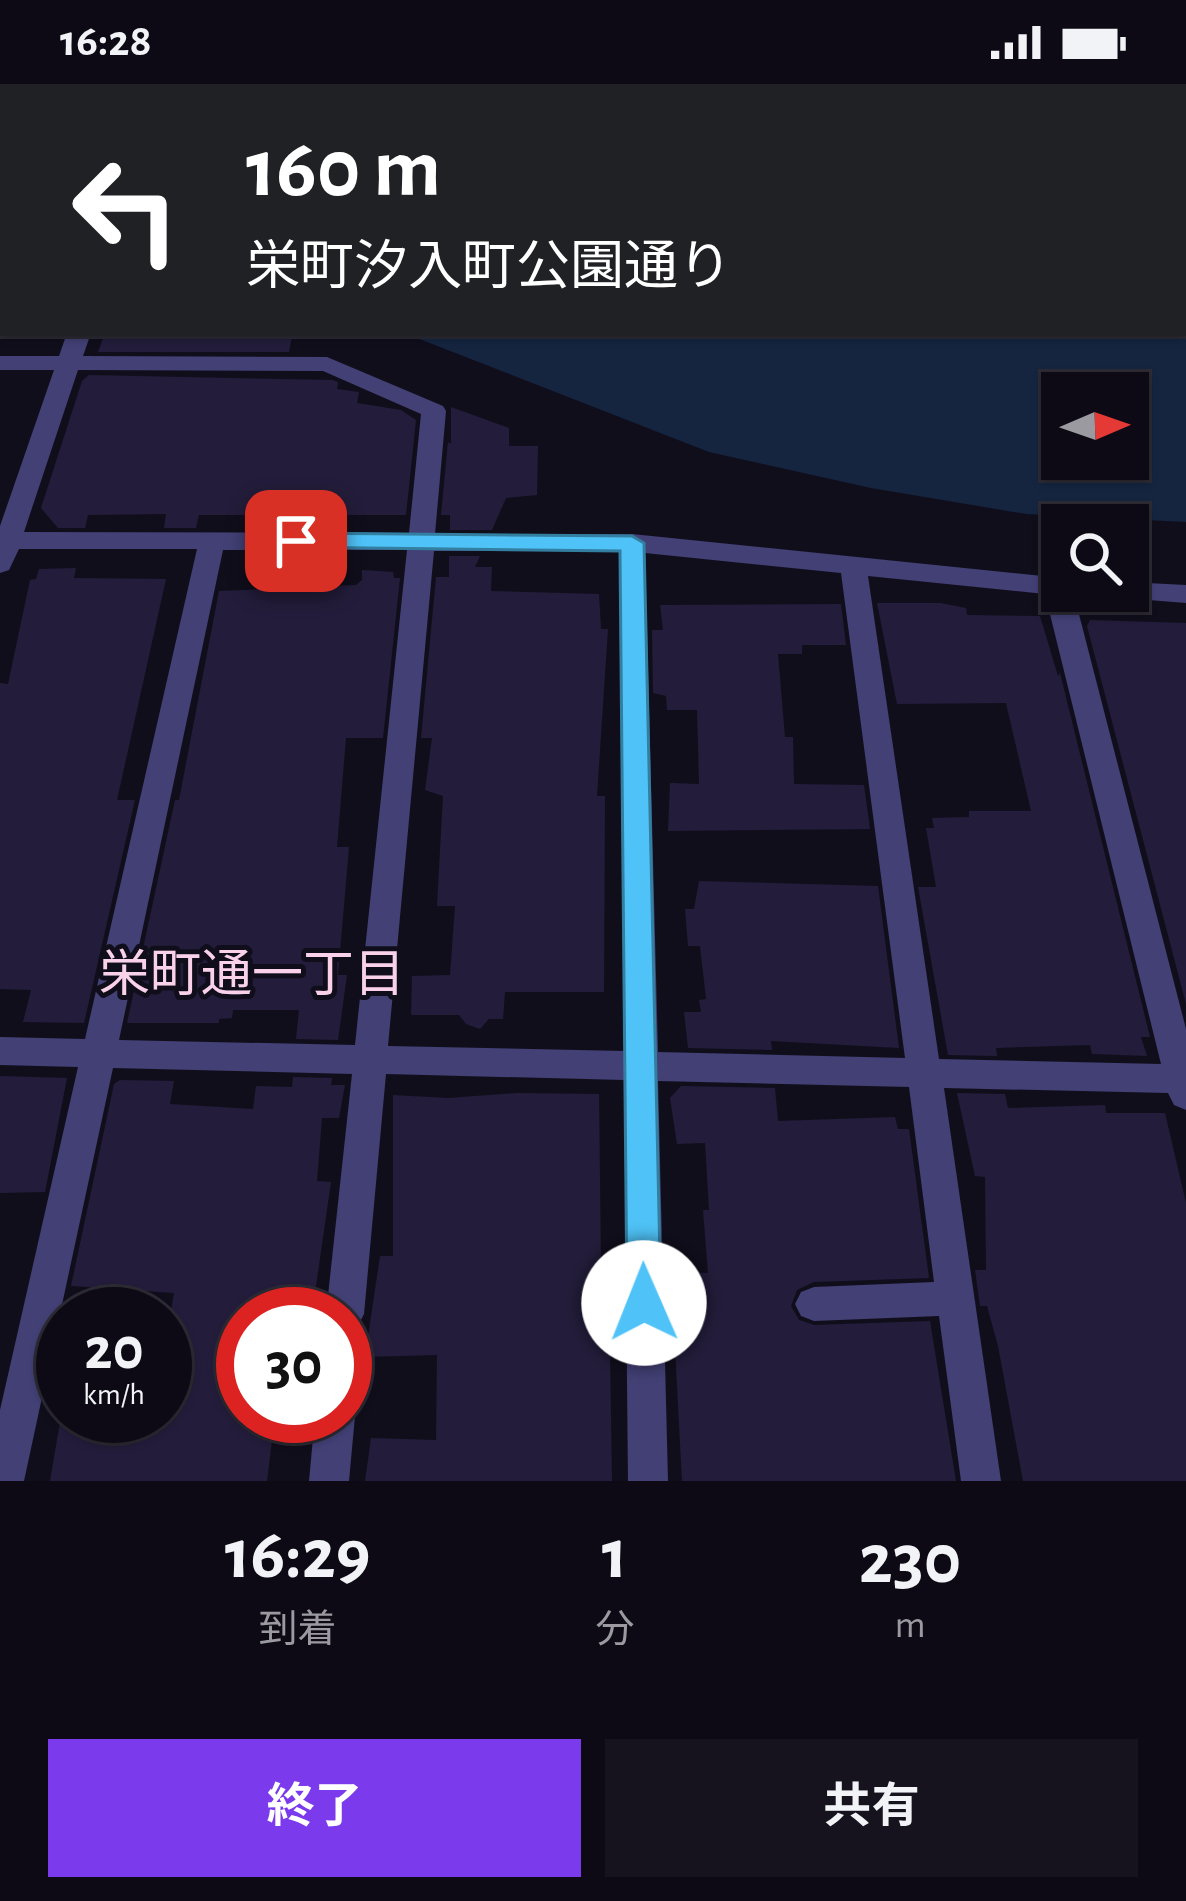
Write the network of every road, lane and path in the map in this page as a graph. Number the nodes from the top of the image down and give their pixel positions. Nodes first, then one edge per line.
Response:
1 (78, 336) edge
2 (0, 363) edge
3 (67, 364) junction
4 (212, 541) junction
5 (424, 542) junction
6 (632, 543) junction
7 (3, 548) edge
8 (854, 568) junction
9 (1041, 585) edge
10 (1149, 592) edge
11 (1186, 594) edge
12 (1065, 612) edge
13 (0, 1051) edge
14 (98, 1054) junction
15 (369, 1061) junction
16 (639, 1066) junction
17 (927, 1073) junction
18 (1185, 1084) edge
19 (348, 1287) edge
20 (956, 1298) junction
21 (814, 1304) dead end
22 (333, 1443) edge
23 (4, 1481) edge
24 (329, 1481) edge
25 (648, 1481) edge
26 (981, 1481) edge

1 - 3 street
2 - 3 street
3 - 5 street
3 - 7 street
4 - 5 street
4 - 7 street
4 - 14 street
5 - 6 street
5 - 15 street
6 - 8 street
6 - 16 street
8 - 9 street
8 - 17 street
10 - 11 street
12 - 18 street
13 - 14 street
14 - 15 street
14 - 23 street
15 - 16 street
15 - 19 street
16 - 17 street
16 - 25 street
17 - 18 street
17 - 20 street
20 - 21 street
20 - 26 street
22 - 24 street

